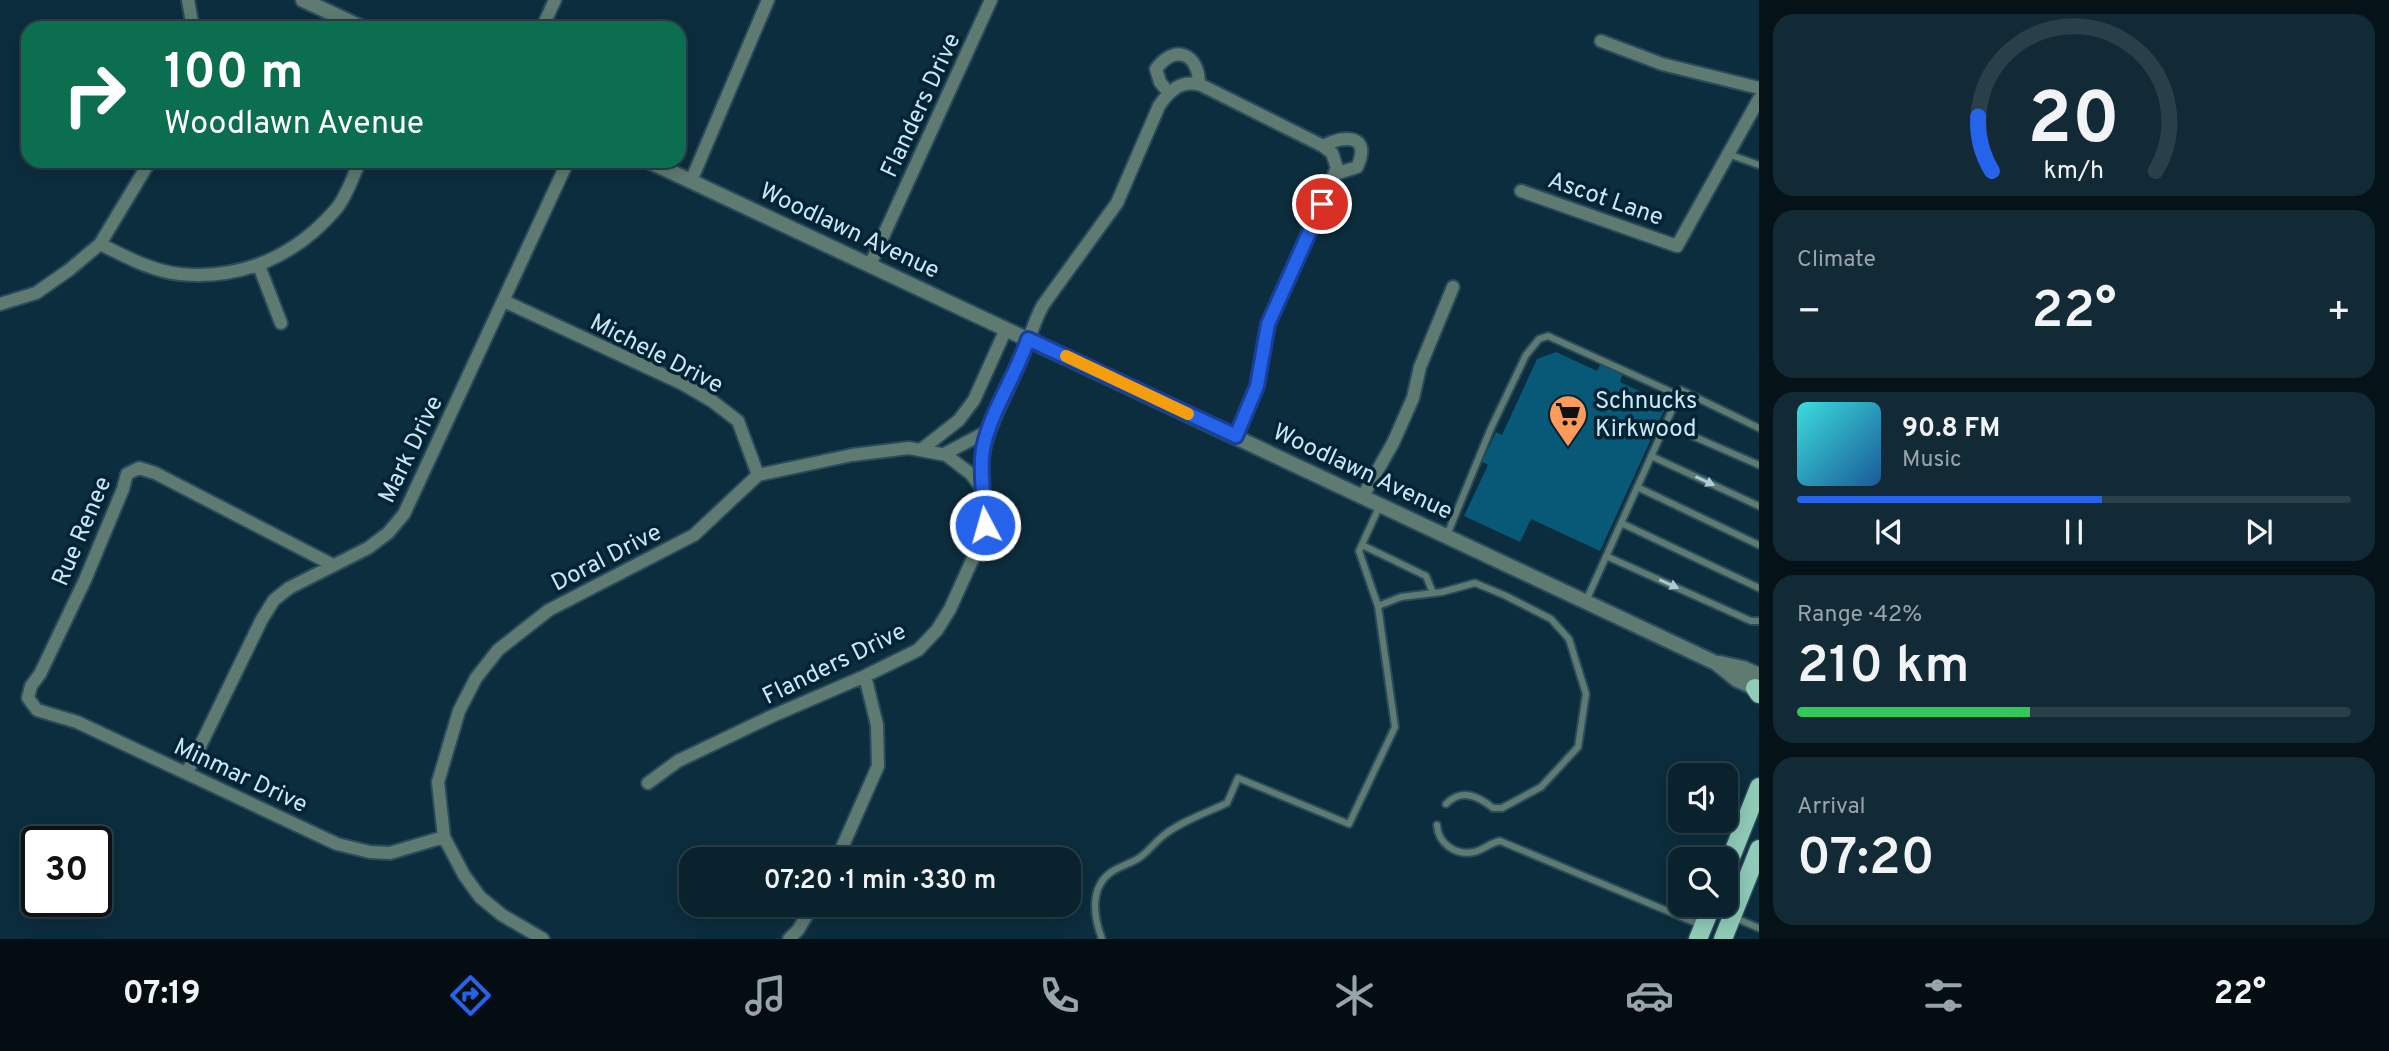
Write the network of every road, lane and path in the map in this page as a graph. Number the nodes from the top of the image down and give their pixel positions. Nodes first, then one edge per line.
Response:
1 (188, 0) edge
2 (303, 0) edge
3 (555, 0) edge
4 (768, 0) edge
5 (991, 0) edge
6 (192, 21) edge
7 (348, 21) edge
8 (545, 21) edge
9 (1601, 41) dead end
10 (1199, 84) junction
11 (1759, 88) edge
12 (1168, 92) junction
13 (1759, 99) edge
14 (1323, 146) junction
15 (1728, 154) junction
16 (1759, 165) edge
17 (146, 168) edge
18 (356, 168) edge
19 (565, 168) edge
20 (663, 168) edge
21 (1335, 174) junction
22 (691, 181) junction
23 (1521, 191) dead end
24 (100, 244) junction
25 (870, 265) junction
26 (259, 266) junction
27 (1453, 287) dead end
28 (504, 301) junction
29 (0, 304) edge
30 (281, 323) dead end
31 (1006, 329) junction
32 (1028, 339) junction
33 (1678, 395) junction
34 (1665, 424) junction
35 (1759, 428) edge
36 (988, 431) junction
37 (1236, 436) junction
38 (922, 449) junction
39 (944, 454) junction
40 (1651, 456) junction
41 (1759, 465) edge
42 (758, 475) junction
43 (1637, 487) junction
44 (981, 488) junction
45 (1363, 496) junction
46 (1381, 504) junction
47 (1759, 506) edge
48 (1622, 523) junction
49 (1447, 535) junction
50 (1362, 545) junction
51 (1759, 545) edge
52 (1606, 556) junction
53 (334, 565) junction
54 (1759, 588) edge
55 (1433, 593) junction
56 (1586, 601) junction
57 (1378, 606) junction
58 (1759, 621) edge
59 (865, 676) junction
60 (1758, 687) edge
61 (29, 698) joint
62 (187, 773) junction
63 (648, 783) dead end
64 (1759, 787) edge
65 (1446, 804) dead end
66 (1437, 825) dead end
67 (444, 837) junction
68 (842, 847) edge
69 (1735, 847) edge
70 (1759, 849) edge
71 (1756, 867) edge
72 (1738, 904) edge
73 (806, 917) edge
74 (1732, 917) joint
75 (1759, 928) edge
76 (1701, 932) edge
77 (543, 939) edge
78 (789, 939) edge
79 (1102, 939) edge
80 (1723, 939) edge

1 - 6 street
2 - 7 street
3 - 8 street
4 - 22 street
5 - 25 street, Flanders Drive
9 - 11 street
10 - 12 street
10 - 12 street
10 - 14 street
12 - 32 street, Flanders Drive
13 - 15 street
14 - 21 street
14 - 21 street
15 - 16 lane
15 - 23 street, Ascot Lane
17 - 24 street
18 - 26 street
19 - 28 street, Mark Drive
20 - 22 street, Woodlawn Avenue
21 - 37 street
22 - 25 street, Woodlawn Avenue
24 - 26 street
24 - 29 street
25 - 31 street, Woodlawn Avenue
26 - 30 street
27 - 45 street
28 - 42 street, Michele Drive
28 - 53 street, Mark Drive
31 - 32 street, Woodlawn Avenue
31 - 38 street
32 - 36 street, Flanders Drive
32 - 37 street, Woodlawn Avenue
33 - 34 lane
33 - 35 lane
33 - 49 lane
34 - 40 lane
34 - 41 lane
36 - 39 street
36 - 44 street, Flanders Drive
37 - 45 street, Woodlawn Avenue
38 - 39 street
38 - 42 street
39 - 44 street
40 - 43 lane
40 -> 47 lane
42 - 67 street, Doral Drive
43 - 48 lane
43 - 51 lane
44 - 59 street, Flanders Drive
45 - 46 street, Woodlawn Avenue
46 - 49 street, Woodlawn Avenue
46 - 50 lane
48 - 52 lane
48 - 54 lane
49 - 56 street, Woodlawn Avenue
50 - 55 lane
50 - 57 lane
52 - 56 lane
52 -> 58 lane
53 - 61 street, Rue Renee
53 - 62 street, Mark Drive
55 - 57 lane
55 - 65 lane
56 - 60 street, Woodlawn Avenue
57 - 79 lane
59 - 63 street, Flanders Drive
59 - 68 street
61 - 62 street, Minmar Drive
62 - 67 street, Minmar Drive
64 - 69 main road
66 - 76 lane
67 - 77 street
70 - 71 main road
71 - 72 main road
73 - 78 street
74 - 75 lane
74 - 80 main road

